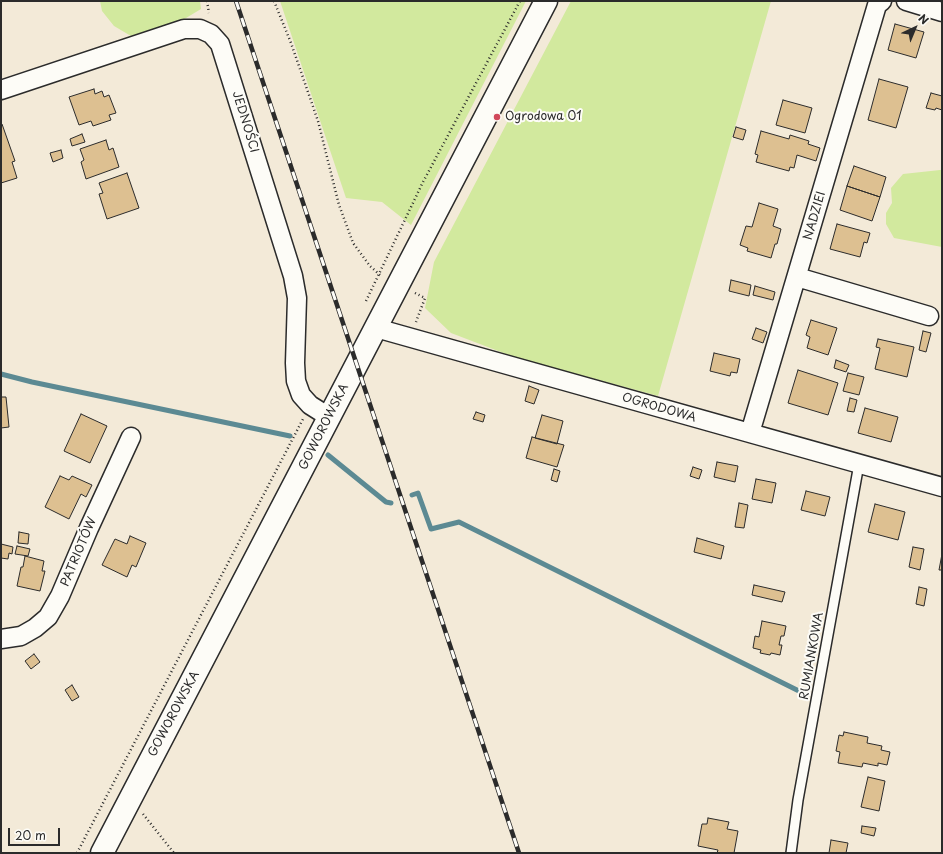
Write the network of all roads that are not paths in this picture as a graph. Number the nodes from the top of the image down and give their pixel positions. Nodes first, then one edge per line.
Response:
1 (546, 1) edge
2 (882, 1) edge
3 (906, 1) edge
4 (942, 12) edge
5 (1, 90) edge
6 (797, 277) junction
7 (929, 316) dead end
8 (376, 328) junction
9 (329, 417) junction
10 (750, 433) junction
11 (131, 437) dead end
12 (859, 464) junction
13 (942, 487) edge
14 (1, 639) edge
15 (102, 853) edge
16 (791, 853) edge

1 - 8 main road, GOWOROWSKA
2 - 6 street, NADZIEI
3 - 4 street
5 - 9 street, JEDNOŚCI
6 - 7 street
6 - 10 street, NADZIEI
8 - 9 main road, GOWOROWSKA
8 - 10 street, OGRODOWA
9 - 15 main road, GOWOROWSKA
10 - 12 street, OGRODOWA
11 - 14 street, PATRIOTÓW
12 - 13 street, OGRODOWA
12 - 16 lane, RUMIANKOWA

